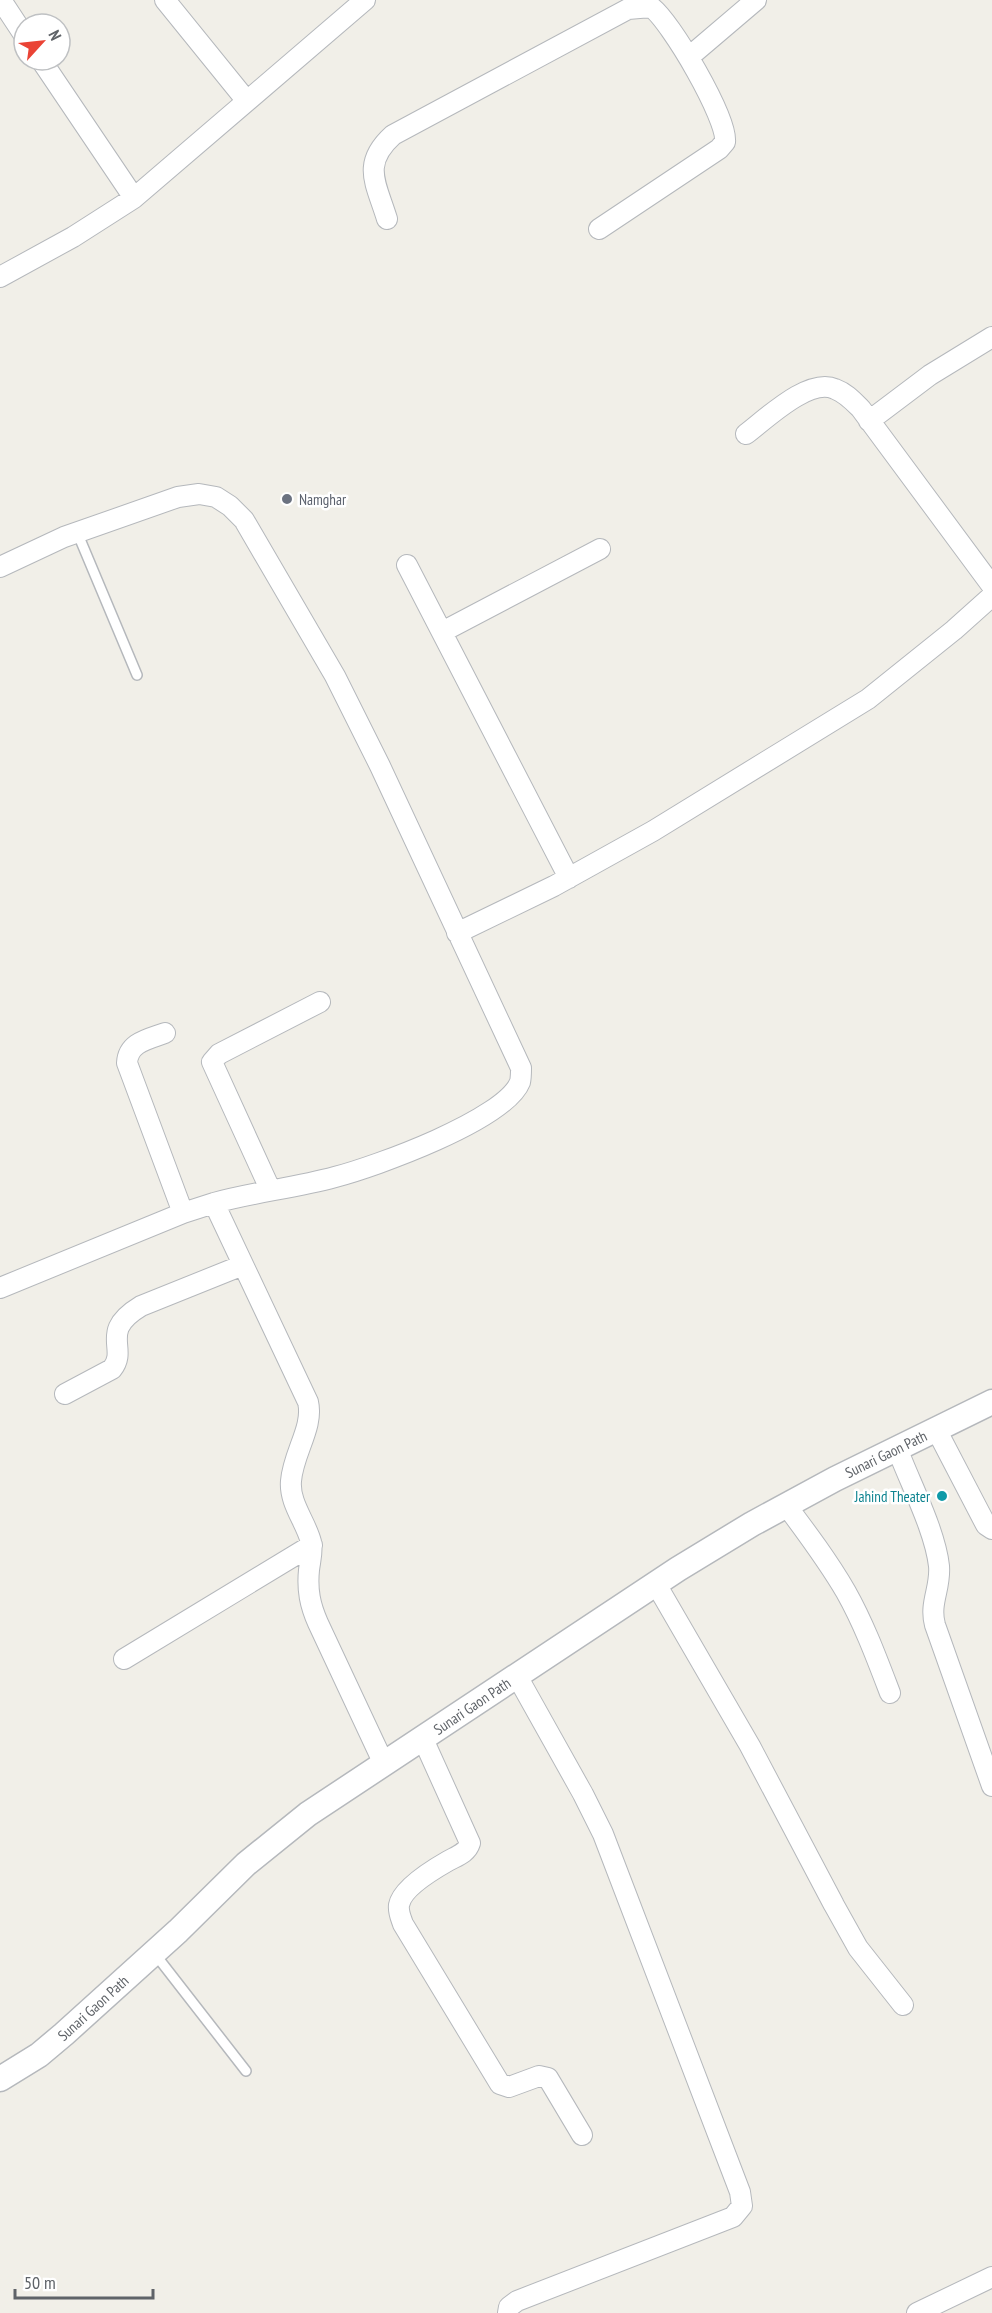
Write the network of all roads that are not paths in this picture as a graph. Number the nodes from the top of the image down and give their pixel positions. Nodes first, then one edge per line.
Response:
1 (1, 0) edge
2 (165, 0) edge
3 (365, 0) edge
4 (756, 0) edge
5 (12, 17) edge
6 (689, 57) junction
7 (48, 72) edge
8 (246, 100) junction
9 (134, 198) junction
10 (387, 219) dead end
11 (598, 229) dead end
12 (0, 278) edge
13 (992, 337) edge
14 (869, 421) junction
15 (746, 434) dead end
16 (76, 532) junction
17 (600, 549) dead end
18 (407, 565) dead end
19 (0, 567) edge
20 (992, 586) edge
21 (992, 596) edge
22 (442, 632) junction
23 (137, 675) dead end
24 (569, 878) junction
25 (457, 933) junction
26 (320, 1002) dead end
27 (165, 1033) dead end
28 (270, 1189) junction
29 (214, 1203) junction
30 (183, 1213) junction
31 (243, 1265) junction
32 (0, 1288) edge
33 (65, 1394) dead end
34 (992, 1402) edge
35 (936, 1429) junction
36 (897, 1448) junction
37 (786, 1504) junction
38 (992, 1528) edge
39 (312, 1545) junction
40 (656, 1584) junction
41 (124, 1659) dead end
42 (517, 1676) junction
43 (891, 1693) dead end
44 (423, 1738) junction
45 (384, 1764) junction
46 (992, 1786) edge
47 (154, 1953) junction
48 (903, 2005) dead end
49 (246, 2071) dead end
50 (0, 2079) edge
51 (582, 2135) dead end
52 (992, 2277) edge
53 (508, 2313) edge
54 (917, 2313) edge

1 - 5 street
2 - 8 street
3 - 8 street
4 - 6 street
6 - 10 street
6 - 11 street
7 - 9 street
8 - 9 street
9 - 12 street
13 - 14 street
14 - 15 street
14 - 20 street
16 - 19 street
16 - 23 lane
16 - 25 street
17 - 22 street
18 - 22 street
21 - 24 street
22 - 24 street
24 - 25 street
25 - 28 street
26 - 28 street
27 - 30 street
28 - 29 street
29 - 30 street
29 - 31 street
30 - 32 street
31 - 33 street
31 - 39 street
34 - 35 street, Sunari Gaon Path
35 - 36 street, Sunari Gaon Path
35 - 38 street
36 - 37 street, Sunari Gaon Path
36 - 46 street
37 - 40 street, Sunari Gaon Path
37 - 43 street
39 - 41 street
39 - 45 street
40 - 42 street, Sunari Gaon Path
40 - 48 street
42 - 44 street, Sunari Gaon Path
42 - 53 street
44 - 45 street, Sunari Gaon Path
44 - 51 street
45 - 47 street, Sunari Gaon Path
47 - 49 lane
47 - 50 street, Sunari Gaon Path
52 - 54 street

